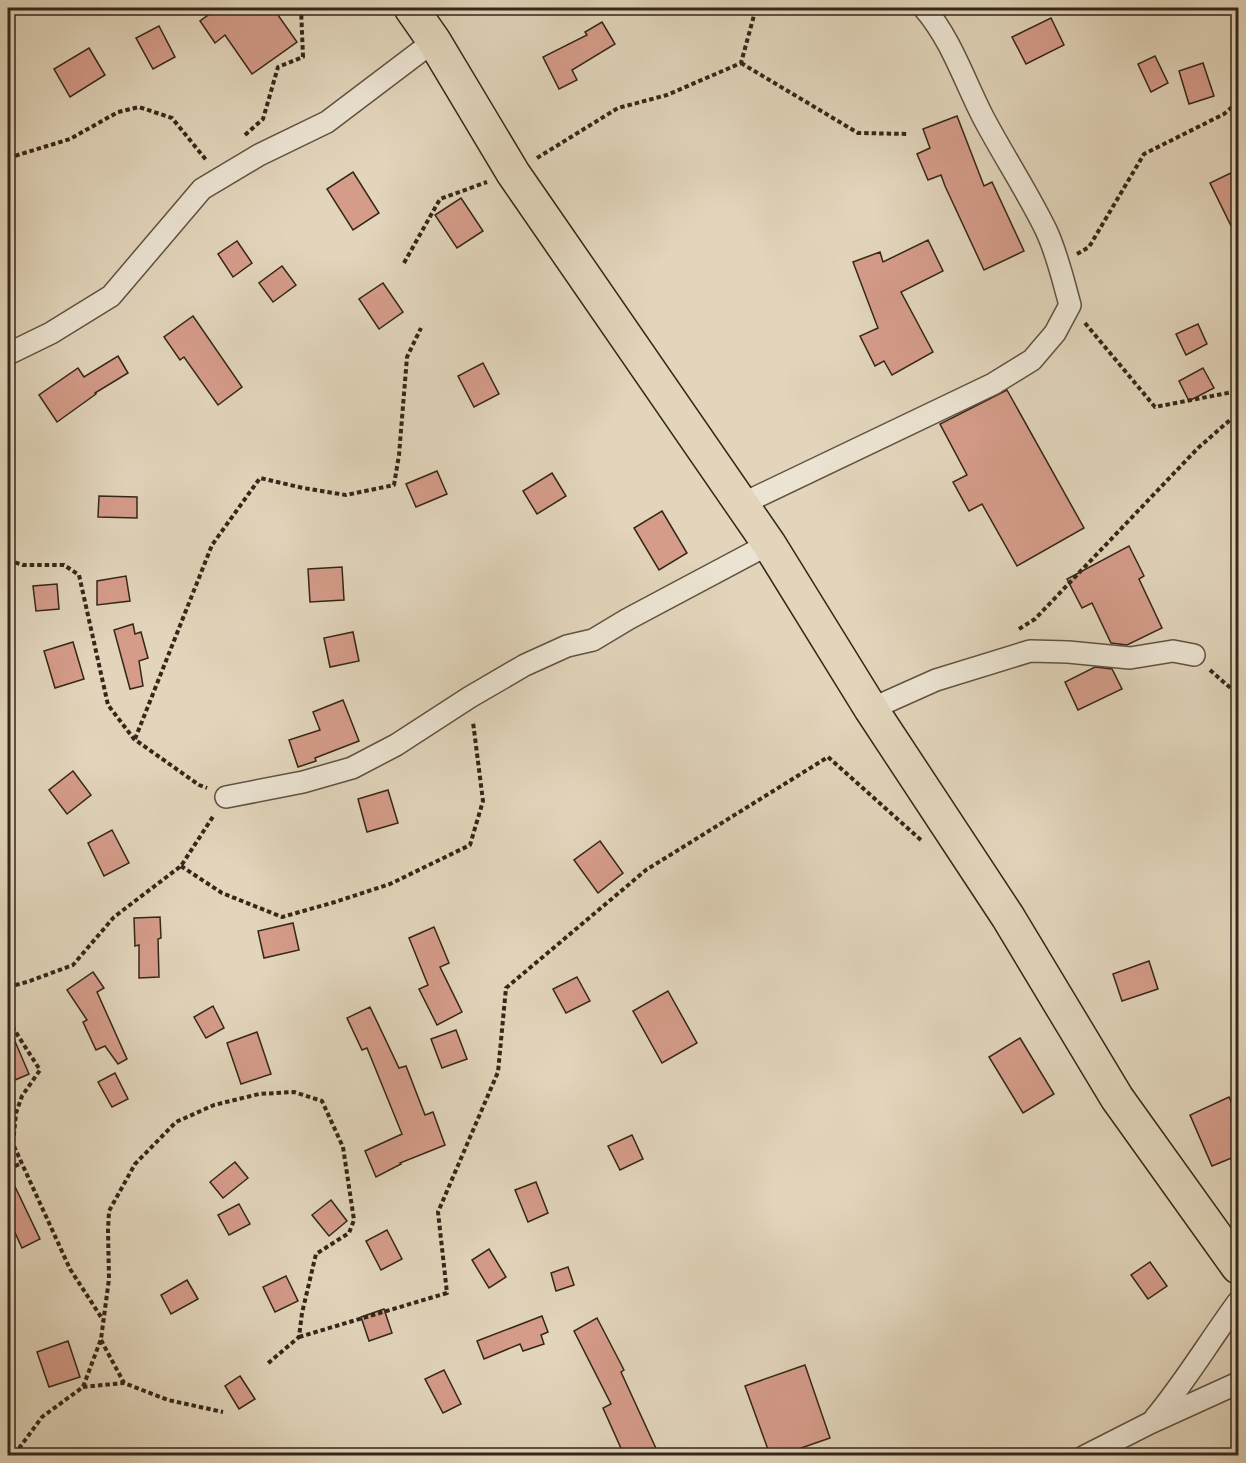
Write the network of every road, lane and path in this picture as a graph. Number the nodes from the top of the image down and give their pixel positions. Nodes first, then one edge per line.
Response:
1 (301, 8) edge
2 (411, 8) edge
3 (756, 8) edge
4 (924, 8) edge
5 (434, 41) junction
6 (741, 63) junction
7 (1239, 102) edge
8 (908, 134) dead end
9 (237, 142) dead end
10 (8, 158) edge
11 (513, 172) junction
12 (202, 189) junction
13 (404, 263) dead end
14 (1059, 267) junction
15 (1070, 305) junction
16 (421, 328) dead end
17 (8, 354) edge
18 (1239, 391) edge
19 (1239, 413) edge
20 (742, 504) junction
21 (769, 544) junction
22 (8, 560) edge
23 (1015, 631) dead end
24 (1194, 656) joint
25 (1239, 690) edge
26 (470, 697) junction
27 (872, 709) junction
28 (134, 739) junction
29 (226, 797) junction
30 (922, 841) dead end
31 (181, 866) junction
32 (8, 987) edge
33 (8, 1020) edge
34 (22, 1163) junction
35 (8, 1168) edge
36 (1239, 1267) edge
37 (1239, 1302) edge
38 (103, 1320) junction
39 (300, 1337) junction
40 (101, 1339) junction
41 (266, 1365) dead end
42 (124, 1383) junction
43 (1239, 1383) edge
44 (83, 1387) junction
45 (223, 1412) dead end
46 (1150, 1423) junction
47 (18, 1455) edge
48 (1085, 1455) edge

1 - 9 path
2 - 5 main road
3 - 6 path
4 - 14 street
5 - 11 main road
5 - 12 street
6 - 8 path
6 - 11 path
7 - 14 path
10 - 12 path
11 - 13 path
11 - 20 main road
12 - 17 street
14 - 15 street
15 - 18 path
15 - 20 street
16 - 28 path
19 - 23 path
20 - 21 main road
21 - 26 street
21 - 27 main road
22 - 28 path
24 - 25 path
24 - 27 street
26 - 29 street
26 - 31 path
27 - 36 main road
28 - 29 path
29 - 31 path
30 - 39 path
31 - 32 path
33 - 34 path
34 - 35 path
34 - 38 path
37 - 46 street
38 - 39 path
38 - 40 path
39 - 41 path
40 - 42 path
40 - 44 path
42 - 44 path
42 - 45 path
43 - 46 street
44 - 47 path
46 - 48 street

